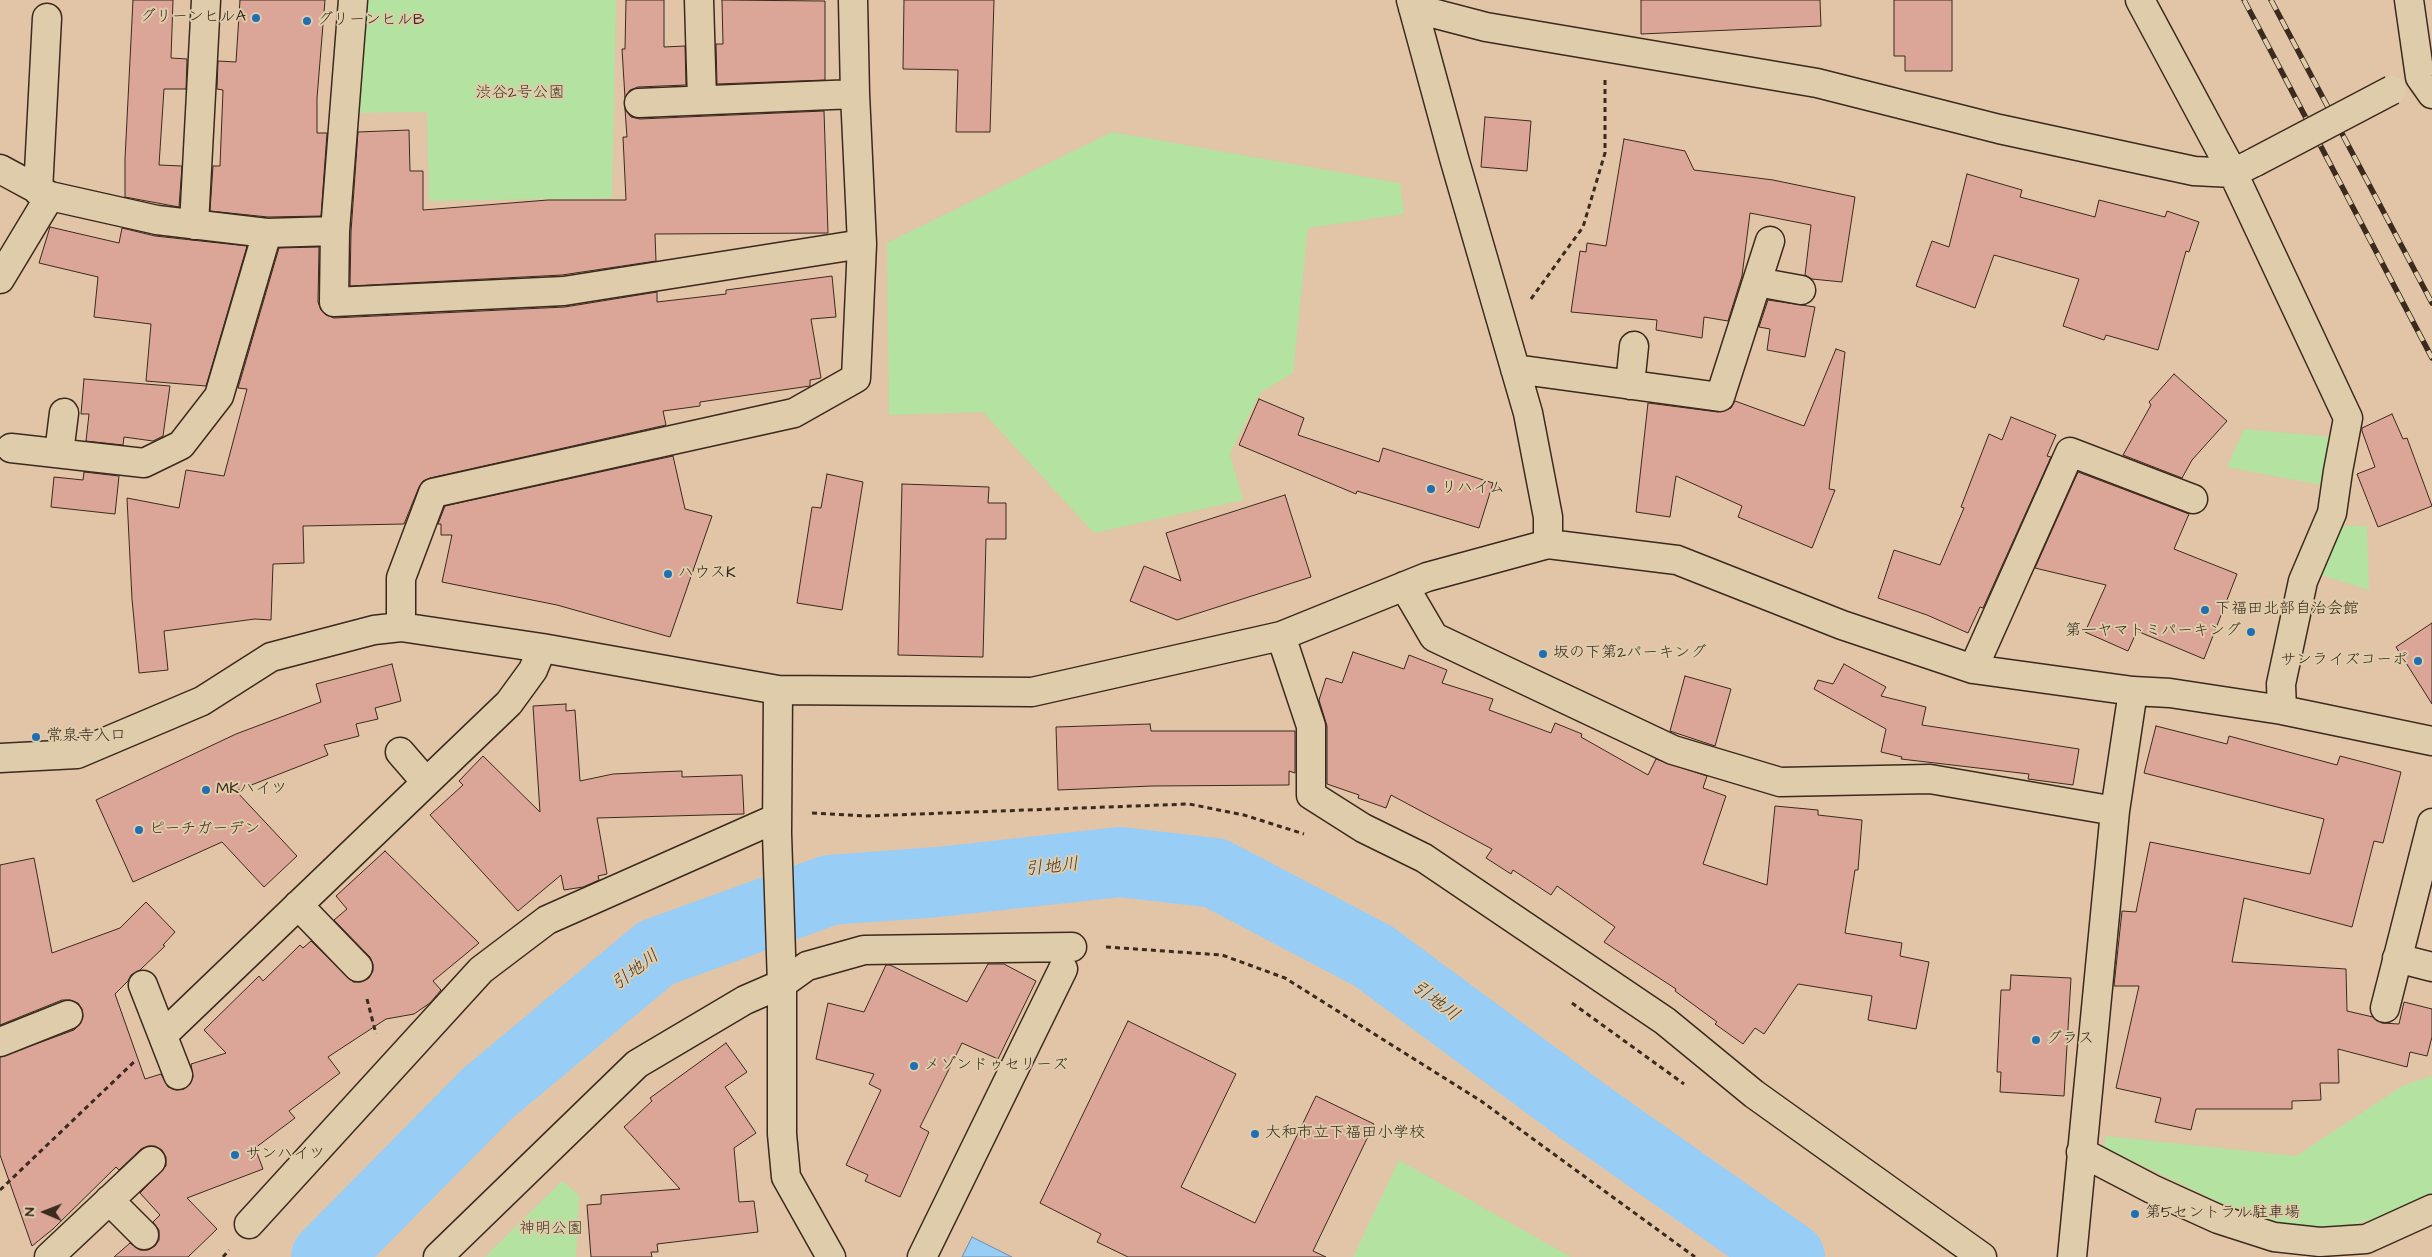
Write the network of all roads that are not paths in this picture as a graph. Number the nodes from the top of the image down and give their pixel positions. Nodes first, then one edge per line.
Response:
1 (206, 0) edge
2 (353, 0) edge
3 (699, 0) edge
4 (853, 0) edge
5 (2140, 0) edge
6 (2409, 0) edge
7 (1412, 4) edge
8 (48, 18) dead end
9 (2426, 86) edge
10 (855, 94) junction
11 (702, 100) junction
12 (639, 103) dead end
13 (2244, 167) junction
14 (0, 169) edge
15 (44, 193) junction
16 (194, 226) junction
17 (335, 231) junction
18 (267, 233) junction
19 (1770, 241) dead end
20 (862, 244) junction
21 (0, 279) edge
22 (1757, 282) junction
23 (1801, 290) dead end
24 (1634, 346) dead end
25 (1515, 369) junction
26 (1630, 385) junction
27 (64, 413) dead end
28 (11, 448) dead end
29 (59, 453) junction
30 (2192, 499) dead end
31 (1548, 544) junction
32 (1404, 586) junction
33 (401, 627) junction
34 (1281, 636) junction
35 (542, 648) junction
36 (1973, 669) junction
37 (778, 690) junction
38 (2133, 691) junction
39 (2282, 710) junction
40 (2432, 741) edge
41 (400, 752) dead end
42 (0, 758) edge
43 (426, 782) junction
44 (2115, 812) junction
45 (2432, 823) edge
46 (777, 826) junction
47 (298, 905) junction
48 (2397, 958) junction
49 (358, 967) road end
50 (2432, 967) edge
51 (781, 973) junction
52 (144, 985) dead end
53 (2385, 1008) dead end
54 (68, 1015) dead end
55 (163, 1035) junction
56 (0, 1042) edge
57 (178, 1075) dead end
58 (2081, 1152) junction
59 (151, 1161) dead end
60 (109, 1200) junction
61 (2432, 1208) edge
62 (249, 1224) dead end
63 (144, 1235) dead end
64 (2370, 1248) edge
65 (49, 1257) edge
66 (438, 1257) edge
67 (831, 1257) edge
68 (922, 1257) edge
69 (1982, 1257) edge
70 (2072, 1257) edge

1 - 16 street
2 - 17 street
3 - 11 street
4 - 10 street
5 - 13 street
6 - 9 street
7 - 13 street
7 - 25 street
8 - 15 street
9 - 13 street, bridge
10 - 11 street
10 - 20 street
11 - 12 street
13 - 39 street
14 - 15 street
15 - 16 street
15 - 21 street
16 - 18 street
17 - 18 street
17 - 20 street
18 - 29 street
19 - 22 street
20 - 33 street
22 - 23 street
22 - 26 street
24 - 26 street
25 - 26 street
25 - 31 street
27 - 29 street
28 - 29 street
30 - 36 street
31 - 32 street
31 - 36 street
32 - 34 street
32 - 44 street
33 - 35 street
33 - 42 street
34 - 37 street
34 - 69 street
35 - 37 street
35 - 43 street
36 - 38 street
37 - 46 street
38 - 39 street
38 - 44 street
39 - 40 street
41 - 43 street
43 - 47 street
44 - 58 street
45 - 48 street
46 - 51 street
46 - 62 street
47 - 49 street
47 - 55 street
48 - 50 street
48 - 53 street
51 - 66 street
51 - 67 street
51 - 68 street
52 - 55 street
54 - 56 street
55 - 57 street
58 - 64 street
58 - 70 street
59 - 60 street
60 - 63 street
60 - 65 street
61 - 64 street

